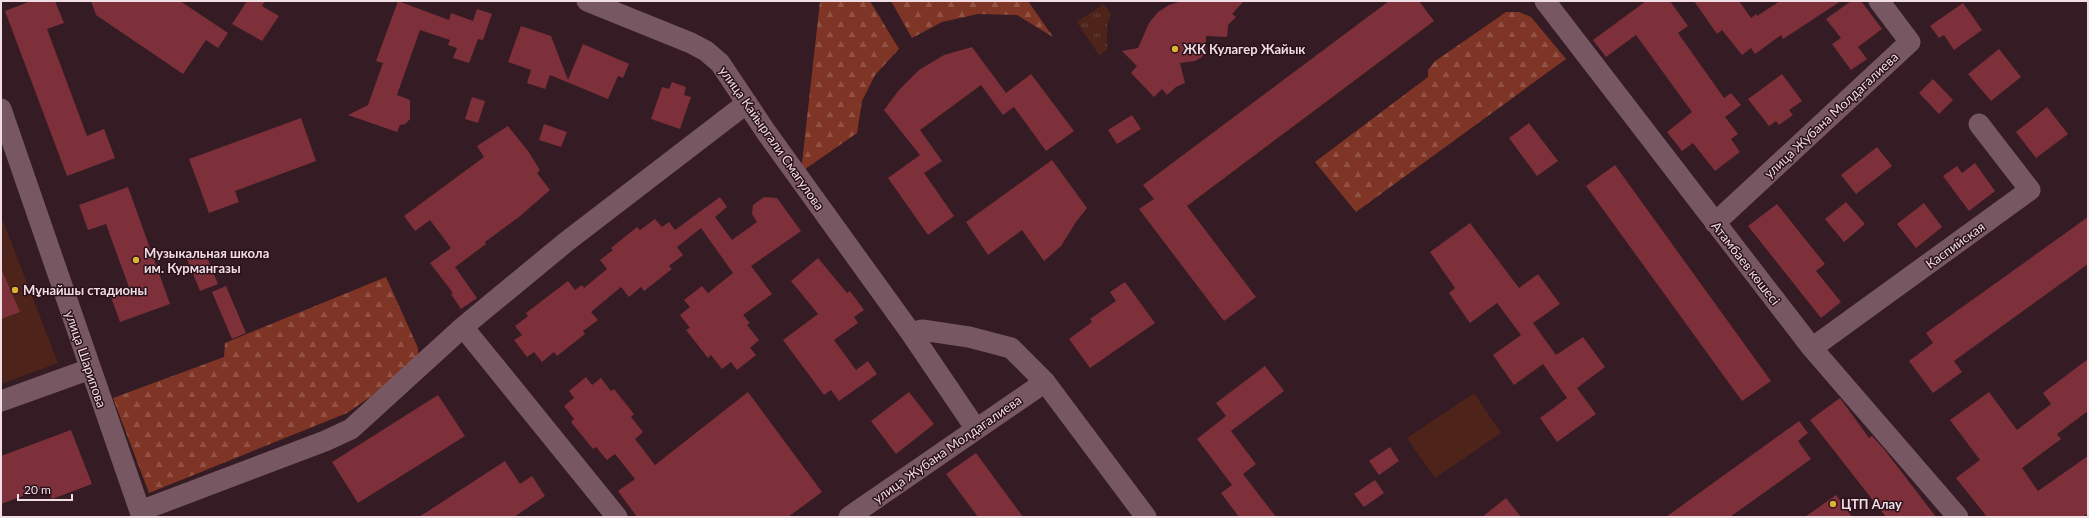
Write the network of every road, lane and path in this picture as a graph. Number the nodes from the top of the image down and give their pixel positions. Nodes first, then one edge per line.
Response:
1 (587, 1) edge
2 (1545, 1) edge
3 (1879, 1) edge
4 (747, 103) junction
5 (1, 109) edge
6 (1979, 124) dead end
7 (1715, 223) junction
8 (463, 327) junction
9 (911, 333) junction
10 (1812, 348) junction
11 (90, 369) junction
12 (1044, 382) junction
13 (1, 401) edge
14 (976, 429) junction
15 (141, 514) edge
16 (617, 517) edge
17 (849, 517) edge
18 (1146, 517) edge
19 (1958, 517) edge

1 - 4 street, улица Кайыргали Смагулова
2 - 7 street, Атамбаев көшесі
3 - 7 street, улица Жубана Молдагалиева
4 - 8 street
4 - 9 street, улица Кайыргали Смагулова
5 - 11 street, улица Шарипова
6 - 10 street, Каспийская
7 - 10 street, Атамбаев көшесі
8 - 15 street
8 - 16 street
9 - 12 street
9 - 14 street, улица Кайыргали Смагулова
10 - 19 street, Атамбаев көшесі
11 - 13 street
11 - 15 street, улица Шарипова
12 - 14 street, улица Жубана Молдагалиева
12 - 18 street
14 - 17 street, улица Жубана Молдагалиева

